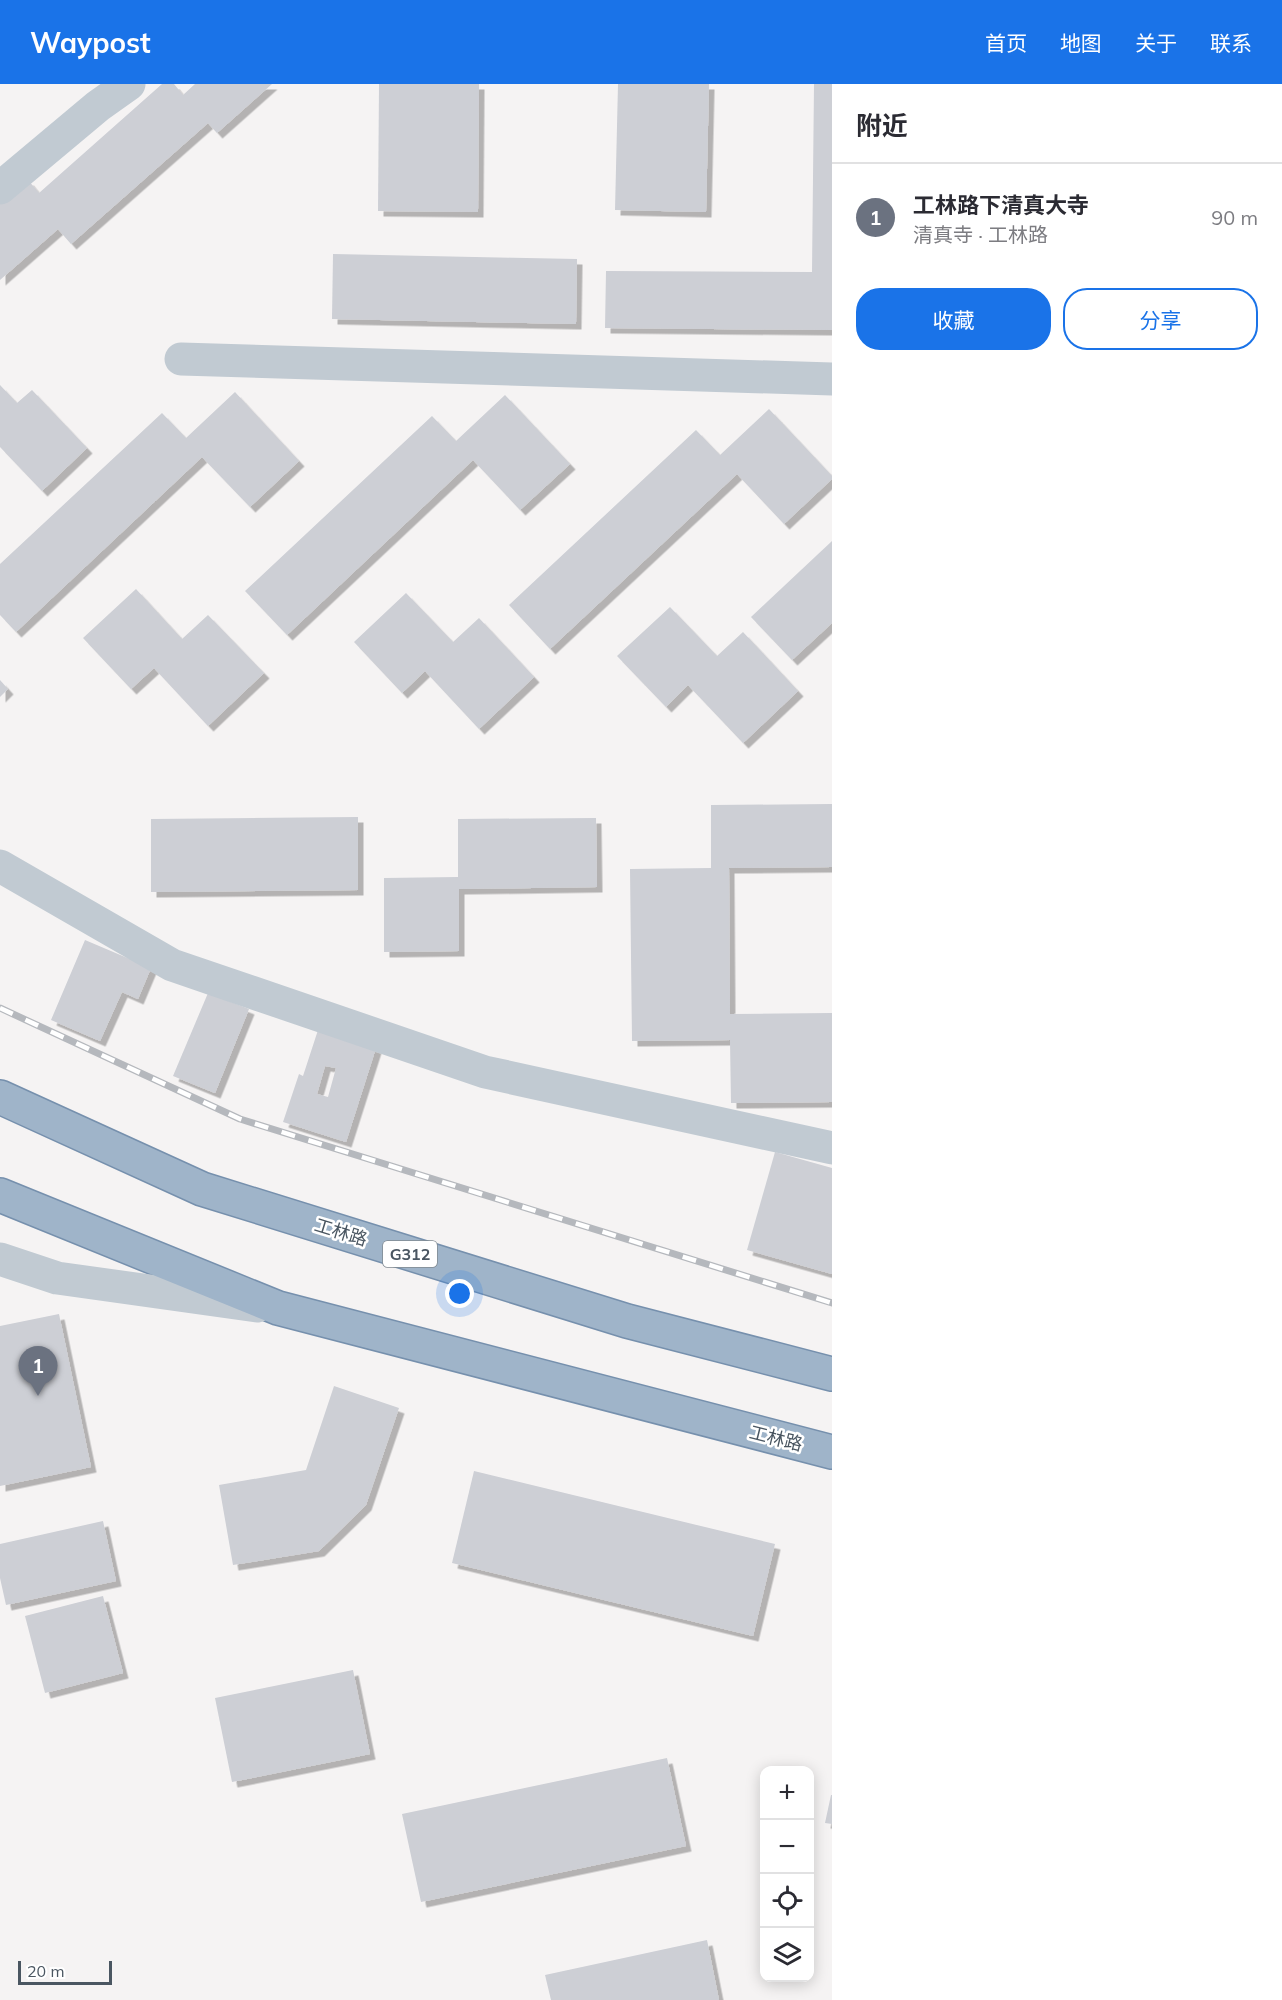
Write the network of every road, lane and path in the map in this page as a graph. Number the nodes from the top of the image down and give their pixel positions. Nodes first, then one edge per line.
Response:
1 (129, 84) edge
2 (0, 188) edge
3 (181, 359) dead end
4 (832, 379) edge
5 (0, 866) edge
6 (0, 1097) edge
7 (832, 1148) edge
8 (0, 1195) edge
9 (0, 1259) edge
10 (278, 1308) junction
11 (832, 1374) edge
12 (832, 1452) edge

1 - 2 street
3 - 4 street
5 - 7 street
6 - 11 highway, 工林路 / G312
8 - 10 highway, 工林路
9 - 10 street
10 - 12 highway, 工林路

